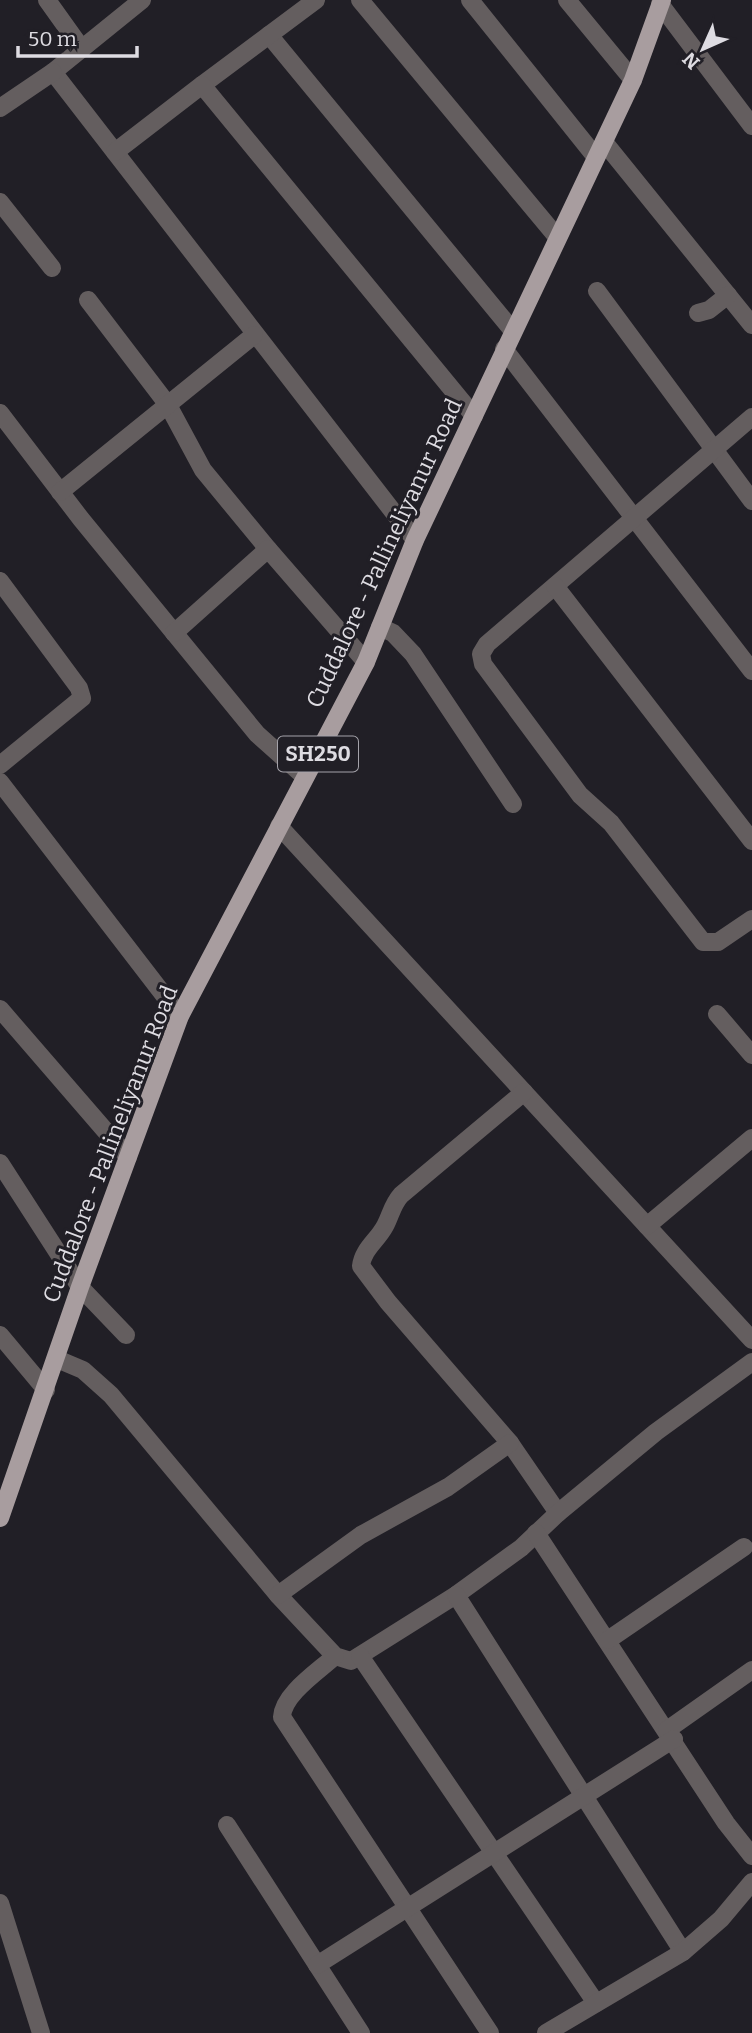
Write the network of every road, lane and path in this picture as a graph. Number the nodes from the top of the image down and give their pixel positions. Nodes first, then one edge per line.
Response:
1 (47, 0) edge
2 (142, 0) edge
3 (316, 0) edge
4 (360, 0) edge
5 (470, 0) edge
6 (567, 0) edge
7 (661, 2) edge
8 (269, 35) junction
9 (82, 49) junction
10 (53, 72) junction
11 (633, 80) junction
12 (202, 85) junction
13 (0, 108) edge
14 (752, 126) edge
15 (599, 149) junction
16 (115, 152) junction
17 (0, 202) edge
18 (557, 237) junction
19 (52, 268) dead end
20 (597, 291) dead end
21 (728, 295) junction
22 (88, 300) dead end
23 (698, 313) dead end
24 (752, 325) edge
25 (513, 331) junction
26 (254, 335) junction
27 (504, 349) junction
28 (168, 405) junction
29 (0, 413) edge
30 (474, 416) junction
31 (752, 417) edge
32 (714, 448) junction
33 (60, 492) junction
34 (752, 501) edge
35 (634, 518) junction
36 (415, 540) junction
37 (268, 549) junction
38 (0, 581) edge
39 (555, 586) junction
40 (380, 627) junction
41 (174, 633) junction
42 (366, 662) junction
43 (752, 671) edge
44 (0, 765) edge
45 (305, 777) junction
46 (1, 786) edge
47 (513, 804) dead end
48 (279, 826) junction
49 (752, 841) edge
50 (752, 919) edge
51 (0, 1009) edge
52 (717, 1014) dead end
53 (180, 1016) junction
54 (752, 1055) edge
55 (524, 1092) junction
56 (752, 1138) edge
57 (128, 1157) junction
58 (0, 1163) edge
59 (647, 1226) junction
60 (80, 1287) junction
61 (0, 1335) edge
62 (126, 1335) dead end
63 (752, 1340) edge
64 (57, 1359) junction
65 (752, 1362) edge
66 (46, 1390) junction
67 (510, 1443) junction
68 (4, 1491) edge
69 (558, 1513) junction
70 (0, 1518) edge
71 (537, 1533) junction
72 (744, 1547) dead end
73 (278, 1595) junction
74 (456, 1595) junction
75 (608, 1640) junction
76 (335, 1656) junction
77 (360, 1656) junction
78 (752, 1670) edge
79 (671, 1735) junction
80 (584, 1798) junction
81 (227, 1825) dead end
82 (496, 1854) junction
83 (752, 1856) edge
84 (752, 1882) edge
85 (0, 1903) edge
86 (408, 1908) junction
87 (683, 1952) junction
88 (317, 1965) junction
89 (596, 2003) junction
90 (41, 2033) edge
91 (361, 2033) edge
92 (490, 2033) edge
93 (546, 2033) edge

1 - 9 street
2 - 9 street
3 - 8 street
4 - 18 street
5 - 15 street
6 - 11 street
7 - 11 main road, Cuddalore - Pallineliyanur Road / SH250
7 - 14 street
8 - 12 street
8 - 25 street
9 - 10 street
10 - 13 street
10 - 16 street
11 - 15 main road, Cuddalore - Pallineliyanur Road / SH250
12 - 16 street
12 - 30 street
15 - 18 main road, Cuddalore - Pallineliyanur Road / SH250
15 - 21 street
16 - 26 street
17 - 19 street
18 - 25 main road, Cuddalore - Pallineliyanur Road / SH250
20 - 32 street
21 - 23 street
21 - 24 street
22 - 28 street
25 - 27 main road, Cuddalore - Pallineliyanur Road / SH250
26 - 28 street
26 - 36 street
27 - 30 main road, Cuddalore - Pallineliyanur Road / SH250
27 - 35 street
28 - 33 street
28 - 37 street
29 - 33 street
30 - 36 main road, Cuddalore - Pallineliyanur Road / SH250
31 - 32 street
32 - 34 street
32 - 35 street
33 - 41 street
35 - 39 street
35 - 43 street
36 - 40 main road, Cuddalore - Pallineliyanur Road / SH250
37 - 41 street
37 - 42 street
38 - 44 street
39 - 49 street
39 - 50 street
40 - 42 main road, Cuddalore - Pallineliyanur Road / SH250
40 - 47 street
41 - 45 street
42 - 45 main road, Cuddalore - Pallineliyanur Road / SH250
45 - 48 main road, Cuddalore - Pallineliyanur Road / SH250
46 - 53 street
48 - 53 main road, Cuddalore - Pallineliyanur Road / SH250
48 - 55 street
51 - 57 street
52 - 54 street
53 - 57 main road, Cuddalore - Pallineliyanur Road / SH250
55 - 59 street
55 - 67 street
56 - 59 street
57 - 60 main road, Cuddalore - Pallineliyanur Road / SH250
58 - 60 street
59 - 63 street
60 - 62 street
60 - 64 main road, Cuddalore - Pallineliyanur Road / SH250
61 - 66 street
64 - 66 main road, Cuddalore - Pallineliyanur Road / SH250
64 - 73 street
65 - 69 street
66 - 68 main road, Cuddalore - Pallineliyanur Road / SH250
67 - 69 street
67 - 73 street
68 - 70 main road, Cuddalore - Pallineliyanur Road / SH250
69 - 71 street
71 - 74 street
71 - 75 street
72 - 75 street
73 - 76 street
74 - 77 street
74 - 80 street
75 - 79 street
76 - 77 street
76 - 86 street
77 - 82 street
78 - 79 street
79 - 80 street
79 - 83 street
80 - 82 street
80 - 87 street
81 - 88 street
82 - 86 street
82 - 89 street
84 - 87 street
85 - 90 street
86 - 88 street
86 - 92 street
87 - 89 street
88 - 91 street
89 - 93 street

